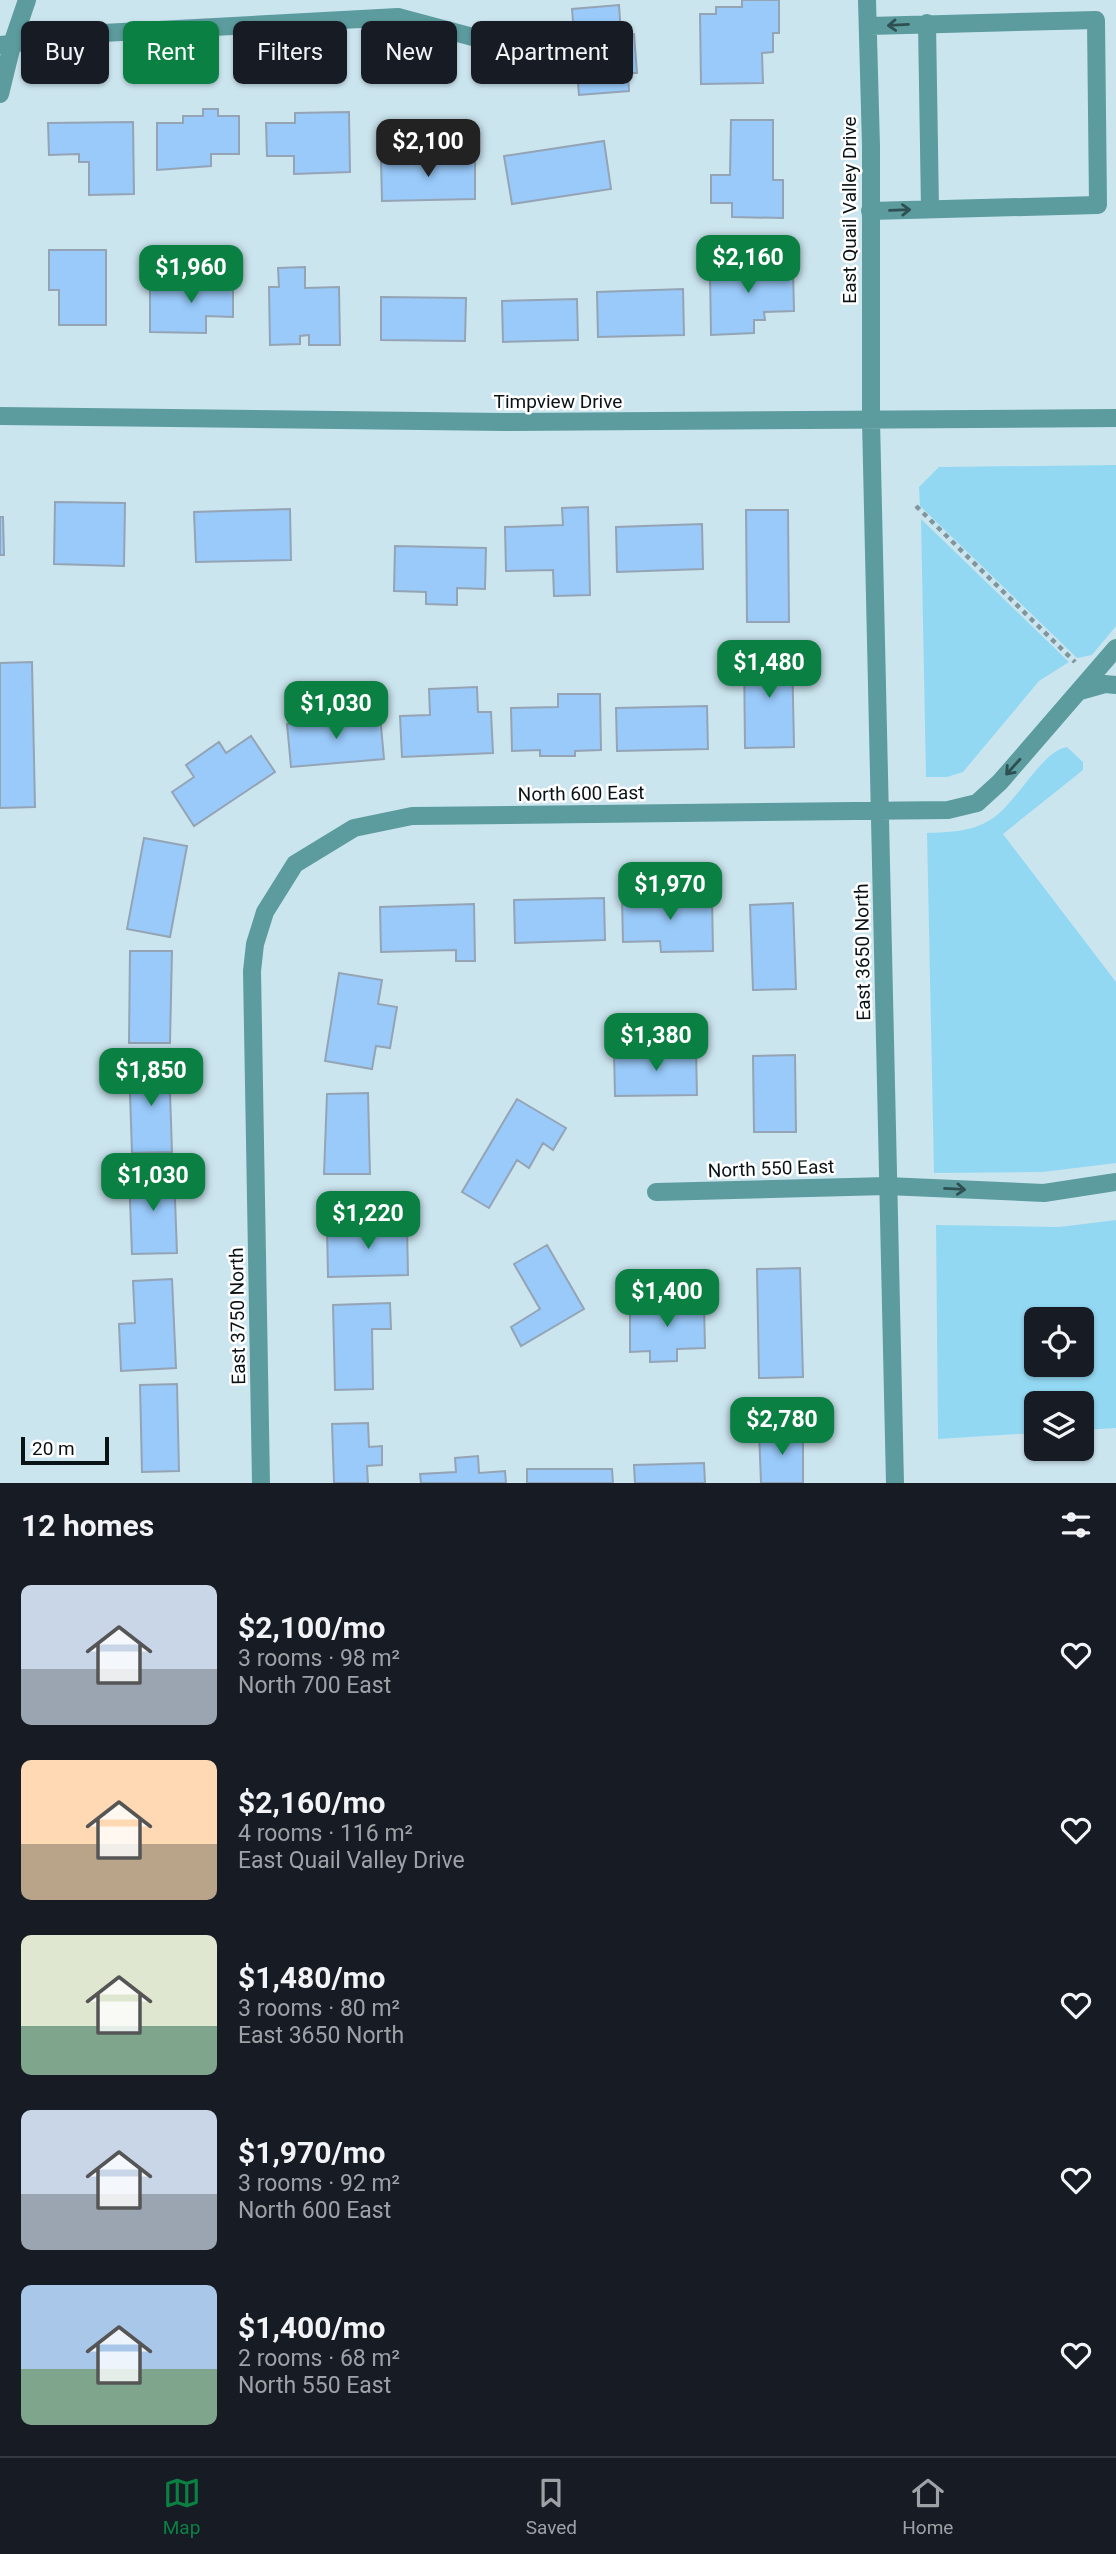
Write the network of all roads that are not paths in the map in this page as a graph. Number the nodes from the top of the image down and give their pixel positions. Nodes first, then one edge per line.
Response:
1 (27, 0) edge
2 (867, 0) edge
3 (927, 23) junction
4 (869, 26) junction
5 (471, 37) edge
6 (6, 43) edge
7 (0, 94) edge
8 (930, 209) junction
9 (870, 211) junction
10 (0, 416) edge
11 (1116, 418) edge
12 (871, 419) junction
13 (1116, 648) edge
14 (1116, 685) edge
15 (1080, 691) junction
16 (880, 809) junction
17 (295, 864) joint
18 (1116, 1182) edge
19 (887, 1186) junction
20 (656, 1192) dead end
21 (261, 1483) edge
22 (895, 1483) edge

1 - 6 street
2 - 4 street, East Quail Valley Drive
3 -> 4 street
3 - 8 street
3 - 8 street
4 - 9 street, East Quail Valley Drive
5 - 6 street
6 - 7 street
9 -> 8 street
9 - 12 street, East Quail Valley Drive
10 - 12 street, Timpview Drive
11 - 12 street, Timpview Drive
12 - 16 street, East 3650 North
13 - 15 street, North 600 East
14 - 15 street
15 -> 16 street, North 600 East
16 - 17 street, North 600 East
16 - 19 street, East 3650 North
17 - 21 street, East 3750 North
19 -> 18 street, North 550 East
19 - 20 street, North 550 East
19 - 22 street, East 3650 North

